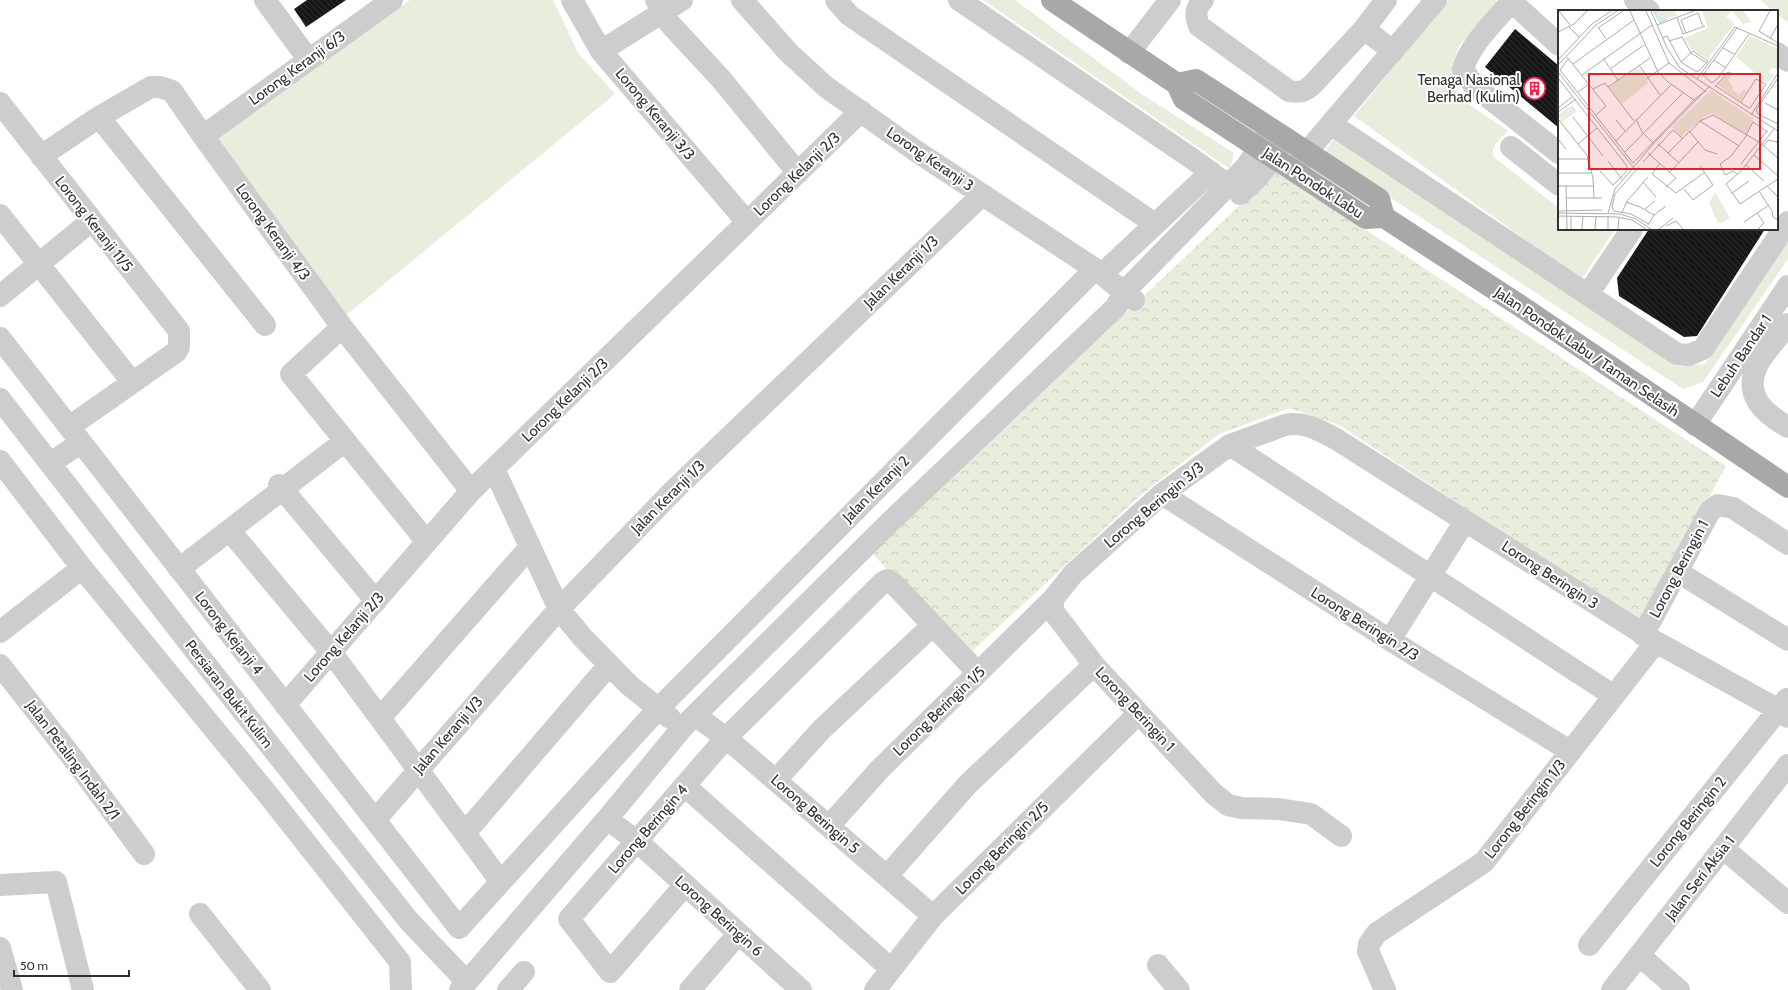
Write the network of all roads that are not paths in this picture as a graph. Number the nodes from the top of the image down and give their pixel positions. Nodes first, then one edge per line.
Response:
1 (265, 0) edge
2 (392, 0) edge
3 (572, 0) edge
4 (682, 0) edge
5 (742, 0) edge
6 (836, 0) edge
7 (959, 0) edge
8 (1052, 0) edge
9 (1170, 0) edge
10 (1203, 0) edge
11 (1386, 0) edge
12 (1436, 0) edge
13 (1512, 0) edge
14 (1635, 0) edge
15 (660, 6) edge
16 (1648, 10) edge
17 (1364, 29) junction
18 (1558, 44) edge
19 (601, 51) junction
20 (1393, 51) junction
21 (1129, 53) junction
22 (1778, 54) edge
23 (308, 60) junction
24 (1788, 61) edge
25 (1177, 84) junction
26 (1, 106) edge
27 (861, 112) junction
28 (99, 117) junction
29 (1331, 124) junction
30 (1279, 134) junction
31 (203, 136) junction
32 (1511, 147) dead end
33 (1307, 152) junction
34 (1558, 152) edge
35 (1266, 153) junction
36 (41, 156) junction
37 (1294, 171) junction
38 (1211, 172) junction
39 (798, 173) junction
40 (1555, 173) edge
41 (1228, 185) junction
42 (982, 195) junction
43 (0, 215) edge
44 (1384, 217) junction
45 (92, 221) junction
46 (747, 222) junction
47 (1156, 224) junction
48 (1631, 230) edge
49 (1777, 230) edge
50 (38, 263) junction
51 (1098, 272) junction
52 (1788, 286) edge
53 (1588, 294) junction
54 (0, 296) edge
55 (1125, 300) junction
56 (265, 325) dead end
57 (342, 327) junction
58 (1785, 336) edge
59 (0, 338) edge
60 (132, 382) junction
61 (0, 399) edge
62 (1695, 425) junction
63 (1788, 427) edge
64 (1314, 428) joint
65 (75, 435) junction
66 (346, 441) junction
67 (1230, 445) junction
68 (0, 461) edge
69 (51, 463) junction
70 (494, 469) junction
71 (1788, 487) edge
72 (281, 488) junction
73 (471, 491) junction
74 (1162, 494) junction
75 (1465, 521) junction
76 (230, 531) junction
77 (427, 542) junction
78 (1788, 544) edge
79 (530, 547) junction
80 (82, 568) junction
81 (179, 569) junction
82 (1678, 572) junction
83 (1430, 576) junction
84 (1053, 599) junction
85 (376, 601) junction
86 (559, 609) junction
87 (932, 626) junction
88 (0, 632) edge
89 (1649, 638) junction
90 (1390, 640) junction
91 (1788, 640) edge
92 (331, 652) junction
93 (0, 665) edge
94 (609, 665) junction
95 (1094, 665) junction
96 (978, 673) junction
97 (1614, 696) junction
98 (285, 705) junction
99 (1785, 708) edge
100 (658, 709) junction
101 (1138, 714) junction
102 (380, 718) junction
103 (689, 721) junction
104 (726, 738) junction
105 (1570, 751) junction
106 (1788, 765) edge
107 (418, 770) junction
108 (776, 780) junction
109 (685, 786) junction
110 (375, 820) junction
111 (607, 820) junction
112 (829, 826) junction
113 (465, 833) junction
114 (1341, 836) dead end
115 (638, 842) junction
116 (1724, 848) junction
117 (144, 854) dead end
118 (887, 876) junction
119 (501, 882) junction
120 (0, 885) edge
121 (684, 885) junction
122 (1788, 903) edge
123 (200, 914) dead end
124 (933, 916) junction
125 (459, 928) joint
126 (738, 934) junction
127 (1589, 945) dead end
128 (1639, 955) junction
129 (1, 957) edge
130 (1158, 965) dead end
131 (891, 969) junction
132 (524, 972) dead end
133 (463, 986) edge
134 (695, 988) edge
135 (12, 990) edge
136 (83, 990) edge
137 (260, 990) edge
138 (401, 990) edge
139 (508, 990) edge
140 (801, 990) edge
141 (875, 990) edge
142 (1179, 990) edge
143 (1385, 990) edge
144 (1612, 990) edge
145 (1679, 990) edge

1 - 23 street
2 - 23 street, Lorong Keranji 6/3
3 - 19 street, Lorong Keranji 3/3
4 - 15 street
5 - 27 street, Lorong Keranji 3
6 - 47 street
7 - 38 street
8 - 21 main road, Jalan Pondok Labu
9 - 21 street
10 - 17 street
11 - 17 street
12 - 20 street
13 - 18 street
13 - 34 street
14 - 16 street
15 - 19 street
15 - 39 street
17 - 20 street
19 - 46 street, Lorong Keranji 3/3
20 - 29 street
21 - 25 main road, Jalan Pondok Labu
22 - 24 street
23 - 31 street, Lorong Keranji 6/3
25 - 30 main road, Jalan Pondok Labu
25 - 35 main road, Jalan Pondok Labu
26 - 36 street, Lorong Keranji 11/5
27 - 39 street, Lorong Kelanji 2/3
27 - 42 street, Lorong Keranji 3
28 - 31 street, Lorong Keranji 4/3
28 - 36 street, Lorong Keranji 4/3
28 - 56 street
29 - 33 street
29 - 53 street
30 - 33 main road, Jalan Pondok Labu
30 - 35 street
31 - 57 street, Lorong Keranji 4/3
32 - 40 street
33 - 37 street
33 - 44 main road, Jalan Pondok Labu
35 - 37 main road, Jalan Pondok Labu
35 - 41 street
35 - 55 street
36 - 45 street, Lorong Keranji 11/5
37 - 44 main road, Jalan Pondok Labu
38 - 41 street
38 - 47 street, Jalan Keranji 2
39 - 46 street, Lorong Kelanji 2/3
41 - 55 street
42 - 51 street, Lorong Keranji 3
42 - 86 street, Jalan Keranji 1/3
43 - 50 street
44 - 62 main road, Jalan Pondok Labu / Taman Selasih
45 - 50 street
45 - 60 street, Lorong Keranji 11/5
46 - 70 street, Lorong Kelanji 2/3
47 - 51 street, Jalan Keranji 2
48 - 53 street
49 - 53 street
50 - 54 street
50 - 60 street
51 - 55 street, Lorong Keranji 3
51 - 100 street, Jalan Keranji 2
52 - 62 street, Lebuh Bandar 1
55 - 103 street
57 - 66 street
57 - 73 street, Lorong Keranji 4/3
58 - 63 street
59 - 65 street, Lorong Kejanji 4
60 - 65 street
61 - 69 street, Persiaran Bukit Kulim
62 - 71 main road, Jalan Pondok Labu / Taman Selasih
64 - 67 street, Lorong Beringin 3/3
64 - 75 street, Lorong Beringin 3
65 - 69 street
65 - 81 street, Lorong Kejanji 4
66 - 72 street
66 - 77 street
67 - 74 street, Lorong Beringin 3/3
67 - 83 street
68 - 80 street
69 - 133 street, Persiaran Bukit Kulim
70 - 73 street, Lorong Kelanji 2/3
70 - 79 street, Lorong Beringin 5
72 - 76 street
72 - 85 street
73 - 77 street, Lorong Kelanji 2/3
74 - 84 street, Lorong Beringin 3/3
74 - 90 street, Lorong Beringin 2/3
75 - 83 street
75 - 89 street, Lorong Beringin 3
76 - 81 street
76 - 92 street
77 - 85 street, Lorong Kelanji 2/3
78 - 82 street, Lorong Beringin 1
79 - 86 street, Lorong Beringin 5
79 - 102 street
80 - 88 street
80 - 138 street
81 - 98 street, Lorong Kejanji 4
82 - 89 street, Lorong Beringin 1
82 - 91 street
83 - 90 street
83 - 97 street
84 - 95 street, Lorong Beringin 1
84 - 96 street, Lorong Beringin 1/5
85 - 92 street, Lorong Kelanji 2/3
86 - 94 street, Lorong Beringin 5
86 - 107 street, Jalan Keranji 1/3
87 - 96 street
87 - 104 street, Lorong Beringin 4
87 - 108 street
89 - 97 street, Lorong Beringin 1/3
89 - 99 street, Lorong Beringin 3
90 - 105 street, Lorong Beringin 2/3
92 - 98 street, Lorong Kelanji 2/3
92 - 102 street
93 - 117 street, Jalan Petaling Indah 2/1
94 - 100 street, Lorong Beringin 5
94 - 113 street
95 - 101 street, Lorong Beringin 1
95 - 118 street
96 - 112 street, Lorong Beringin 1/5
97 - 105 street, Lorong Beringin 1/3
98 - 110 street, Lorong Kejanji 4
99 - 127 street, Lorong Beringin 2
100 - 103 street, Lorong Beringin 5
100 - 119 street, Jalan Keranji 2
101 - 114 street, Lorong Beringin 1
101 - 124 street, Lorong Beringin 2/5
102 - 107 street
103 - 104 street, Lorong Beringin 5
103 - 111 street
104 - 108 street, Lorong Beringin 5
104 - 109 street, Lorong Beringin 4
105 - 143 street, Lorong Beringin 1/3
106 - 116 street, Jalan Seri Aksia 1
107 - 110 street, Jalan Keranji 1/3
107 - 113 street
108 - 112 street, Lorong Beringin 5
109 - 115 street, Lorong Beringin 4
109 - 131 street
110 - 125 street, Lorong Kejanji 4
111 - 115 street, Lorong Beringin 6
111 - 133 street
112 - 118 street, Lorong Beringin 5
113 - 119 street
115 - 121 street, Lorong Beringin 6
115 - 121 street, Lorong Beringin 4
116 - 122 street
116 - 128 street, Jalan Seri Aksia 1
118 - 124 street, Lorong Beringin 5
119 - 125 street, Jalan Keranji 2
120 - 136 street
121 - 126 street, Lorong Beringin 6
123 - 137 street
124 - 131 street, Lorong Beringin 2/5
126 - 134 street
126 - 140 street, Lorong Beringin 6
128 - 144 street, Jalan Seri Aksia 1
128 - 145 street
129 - 135 street
130 - 142 street
131 - 141 street, Lorong Beringin 2/5
132 - 139 street

